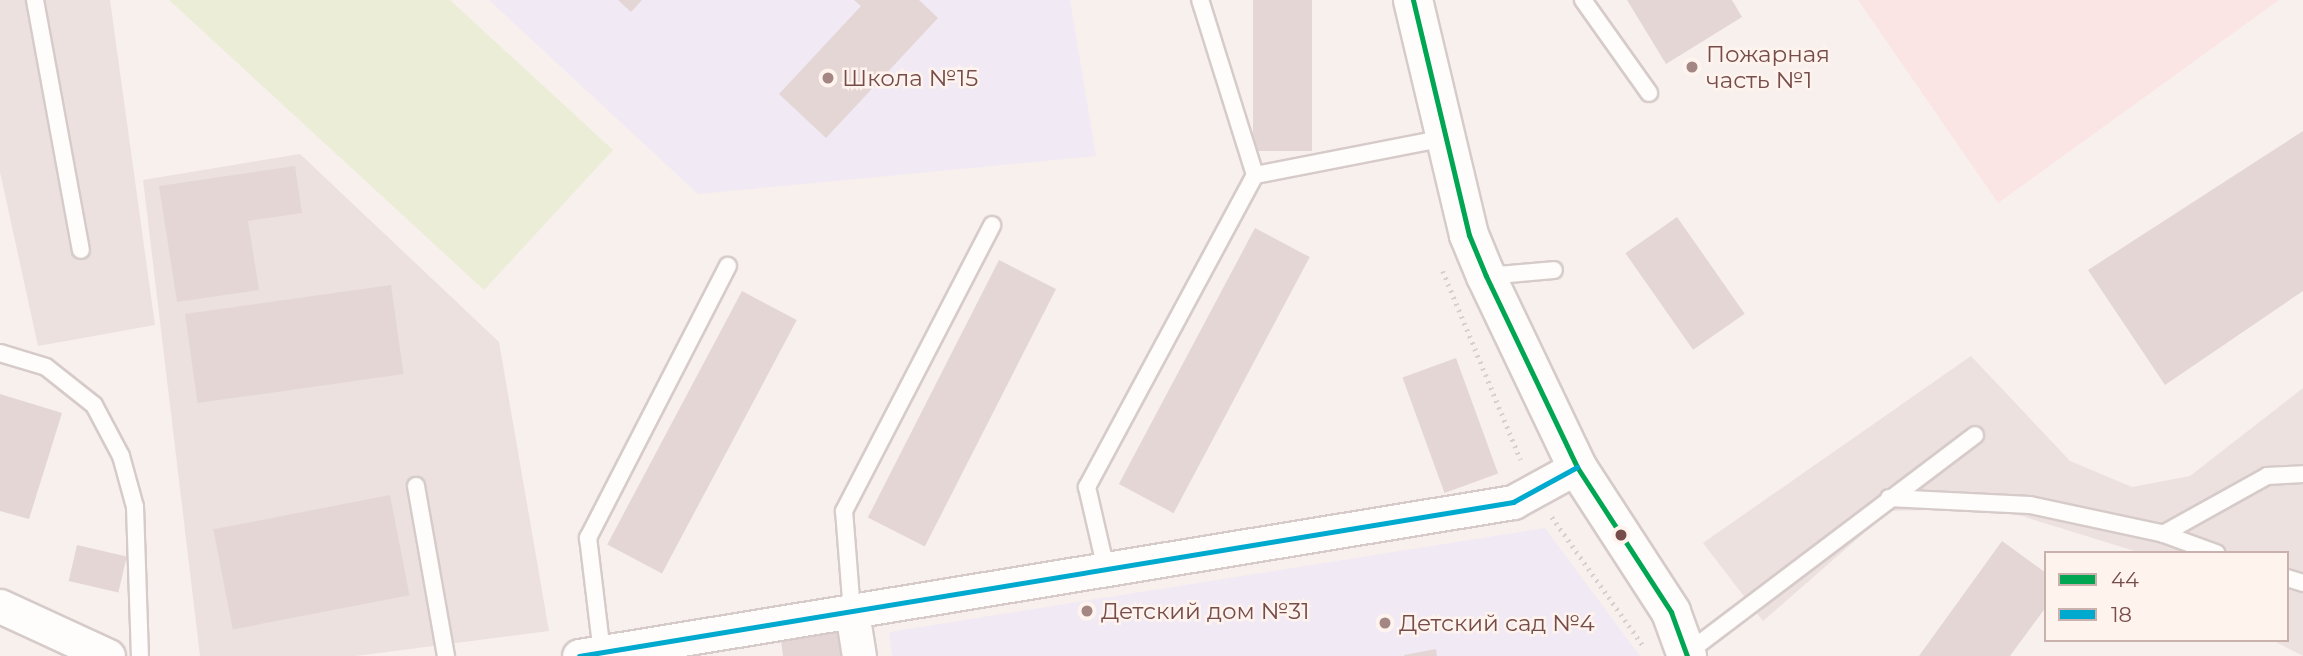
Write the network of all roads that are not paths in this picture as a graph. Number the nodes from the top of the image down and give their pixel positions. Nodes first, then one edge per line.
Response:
1 (35, 0) edge
2 (1200, 0) edge
3 (1413, 0) edge
4 (1583, 0) edge
5 (1648, 93) dead end
6 (1445, 138) junction
7 (1255, 175) junction
8 (992, 225) dead end
9 (80, 250) dead end
10 (728, 266) dead end
11 (1554, 270) dead end
12 (1486, 276) junction
13 (0, 353) edge
14 (1975, 435) dead end
15 (1577, 467) junction
16 (2303, 474) edge
17 (416, 486) dead end
18 (1889, 498) junction
19 (2163, 534) junction
20 (2211, 551) edge
21 (1105, 565) junction
22 (0, 606) edge
23 (852, 612) junction
24 (591, 654) edge
25 (1687, 654) edge
26 (108, 656) edge
27 (140, 656) edge
28 (446, 656) edge
29 (859, 656) edge

1 - 9 lane
2 - 7 lane
3 - 6 main road
4 - 5 lane
6 - 7 lane
6 - 12 main road
7 - 21 lane
8 - 23 lane
10 - 24 lane
11 - 12 lane
12 - 15 main road
13 - 27 lane
14 - 18 lane
15 - 21 street
15 - 25 main road
16 - 19 lane
17 - 28 lane
18 - 19 lane
18 - 25 lane
19 - 20 lane
21 - 23 street
22 - 26 street
23 - 24 street
23 - 29 street

